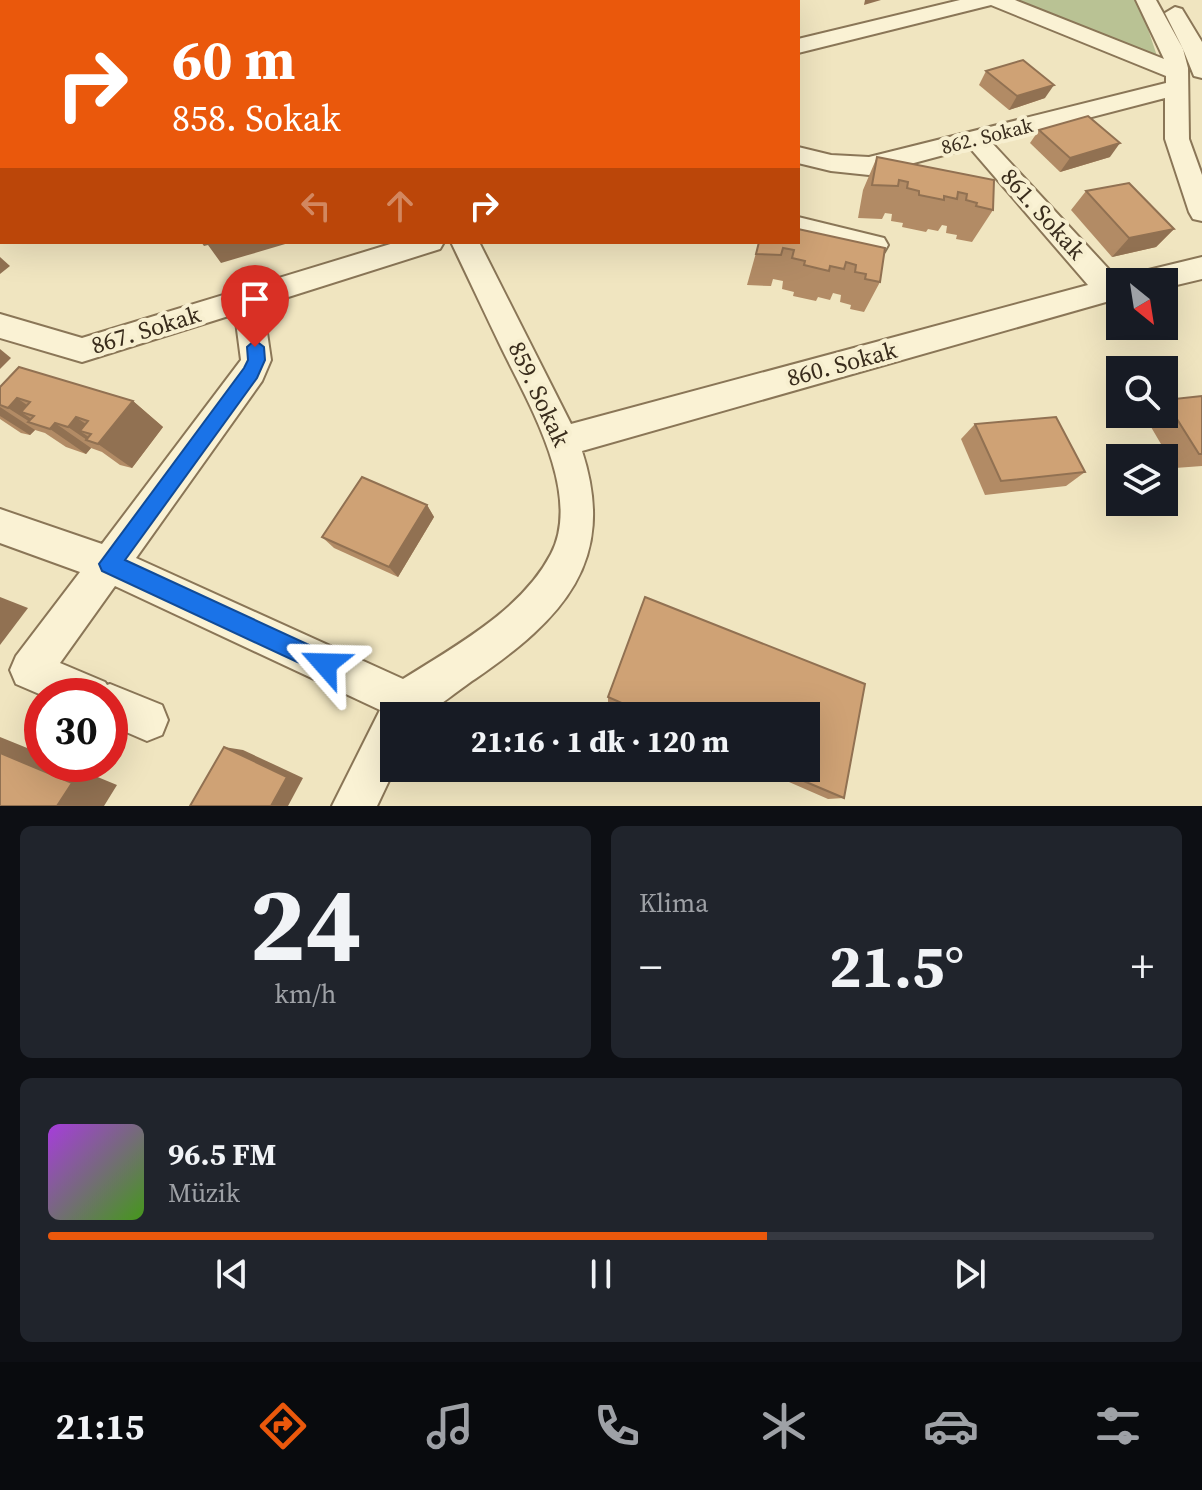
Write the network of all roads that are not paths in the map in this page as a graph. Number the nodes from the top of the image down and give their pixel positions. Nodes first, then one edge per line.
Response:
1 (985, 0) edge
2 (997, 0) edge
3 (1146, 0) edge
4 (1167, 0) edge
5 (800, 46) edge
6 (1202, 71) edge
7 (1176, 80) junction
8 (975, 139) junction
9 (800, 155) edge
10 (1202, 212) edge
11 (800, 227) edge
12 (424, 244) edge
13 (466, 244) edge
14 (874, 245) edge
15 (1202, 268) edge
16 (1178, 274) edge
17 (1106, 279) edge
18 (1106, 291) edge
19 (248, 298) junction
20 (0, 326) edge
21 (564, 441) junction
22 (0, 526) edge
23 (109, 564) junction
24 (49, 678) edge
25 (415, 702) edge
26 (380, 704) edge
27 (128, 712) edge
28 (147, 720) dead end
29 (380, 753) edge
30 (354, 806) edge

1 - 5 street
2 - 7 street
3 - 7 street
4 - 6 street
7 - 8 street, 862. Sokak
7 - 10 street
8 - 9 street, 862. Sokak
8 - 17 street, 861. Sokak
11 - 14 street
12 - 19 street, 867. Sokak
13 - 21 street, 859. Sokak
15 - 16 street
18 - 21 street, 860. Sokak
19 - 20 street, 867. Sokak
19 - 23 street
21 - 25 street, 859. Sokak
22 - 23 street
23 - 24 street
23 - 26 street
27 - 28 street
29 - 30 street, 859. Sokak

